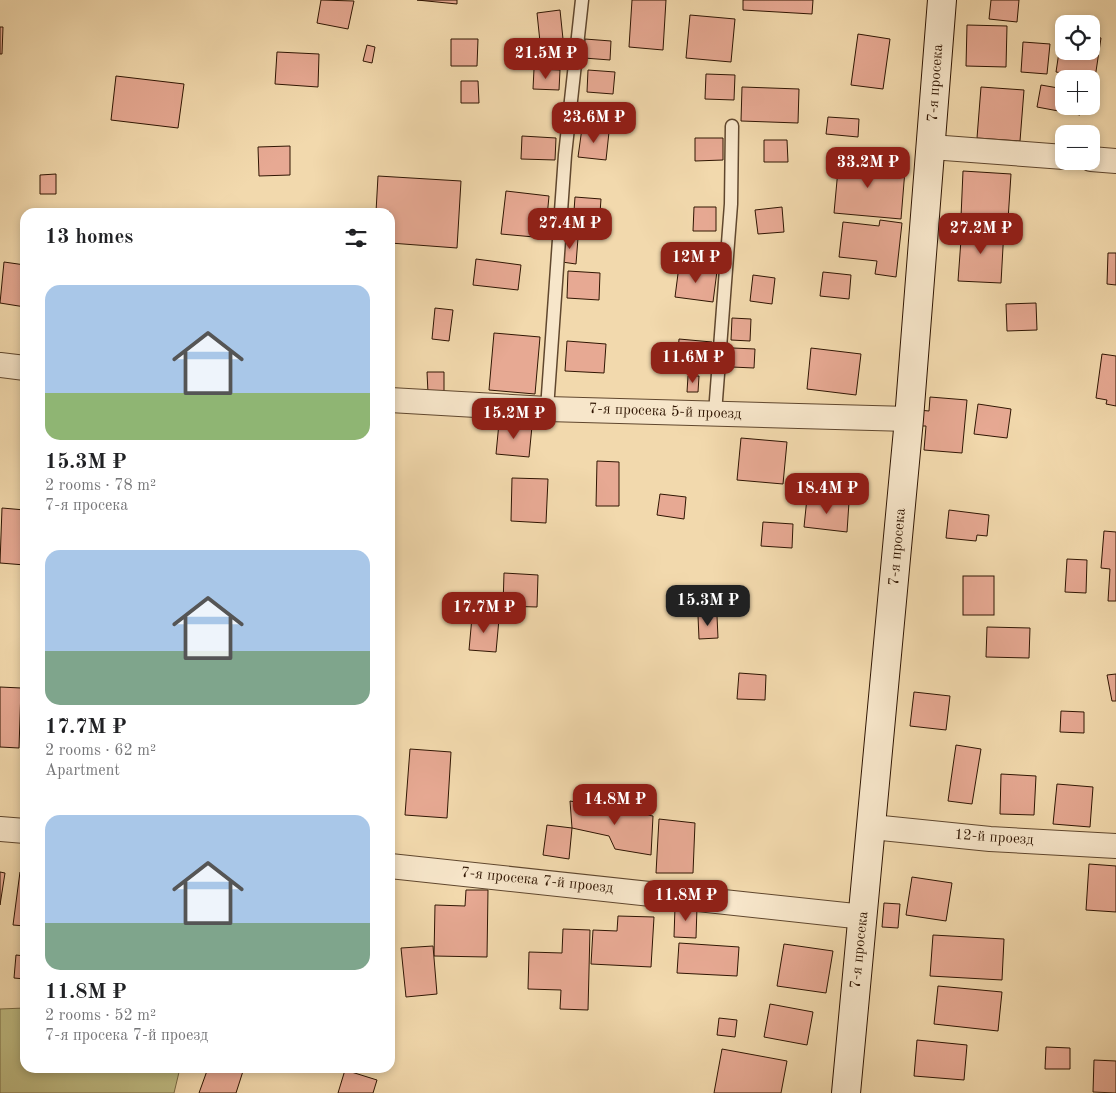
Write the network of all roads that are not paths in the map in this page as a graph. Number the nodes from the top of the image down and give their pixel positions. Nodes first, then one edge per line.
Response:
1 (582, 0) edge
2 (942, 0) edge
3 (732, 126) dead end
4 (931, 147) junction
5 (1055, 156) edge
6 (1100, 160) edge
7 (1116, 161) edge
8 (0, 365) edge
9 (20, 367) edge
10 (395, 400) edge
11 (547, 408) junction
12 (715, 413) junction
13 (910, 419) junction
14 (872, 827) junction
15 (0, 829) edge
16 (20, 831) edge
17 (1116, 846) edge
18 (395, 867) edge
19 (864, 917) junction
20 (846, 1093) edge

1 - 11 lane
2 - 4 street, 7-я просека
3 - 12 lane
4 - 5 street
4 - 13 street, 7-я просека
6 - 7 street
8 - 9 street
10 - 11 street, 7-я просека 5-й проезд
11 - 12 street, 7-я просека 5-й проезд
12 - 13 street, 7-я просека 5-й проезд
13 - 14 street, 7-я просека
14 - 17 street, 12-й проезд
14 - 19 street, 7-я просека
15 - 16 street
18 - 19 street, 7-я просека 7-й проезд
19 - 20 street, 7-я просека

